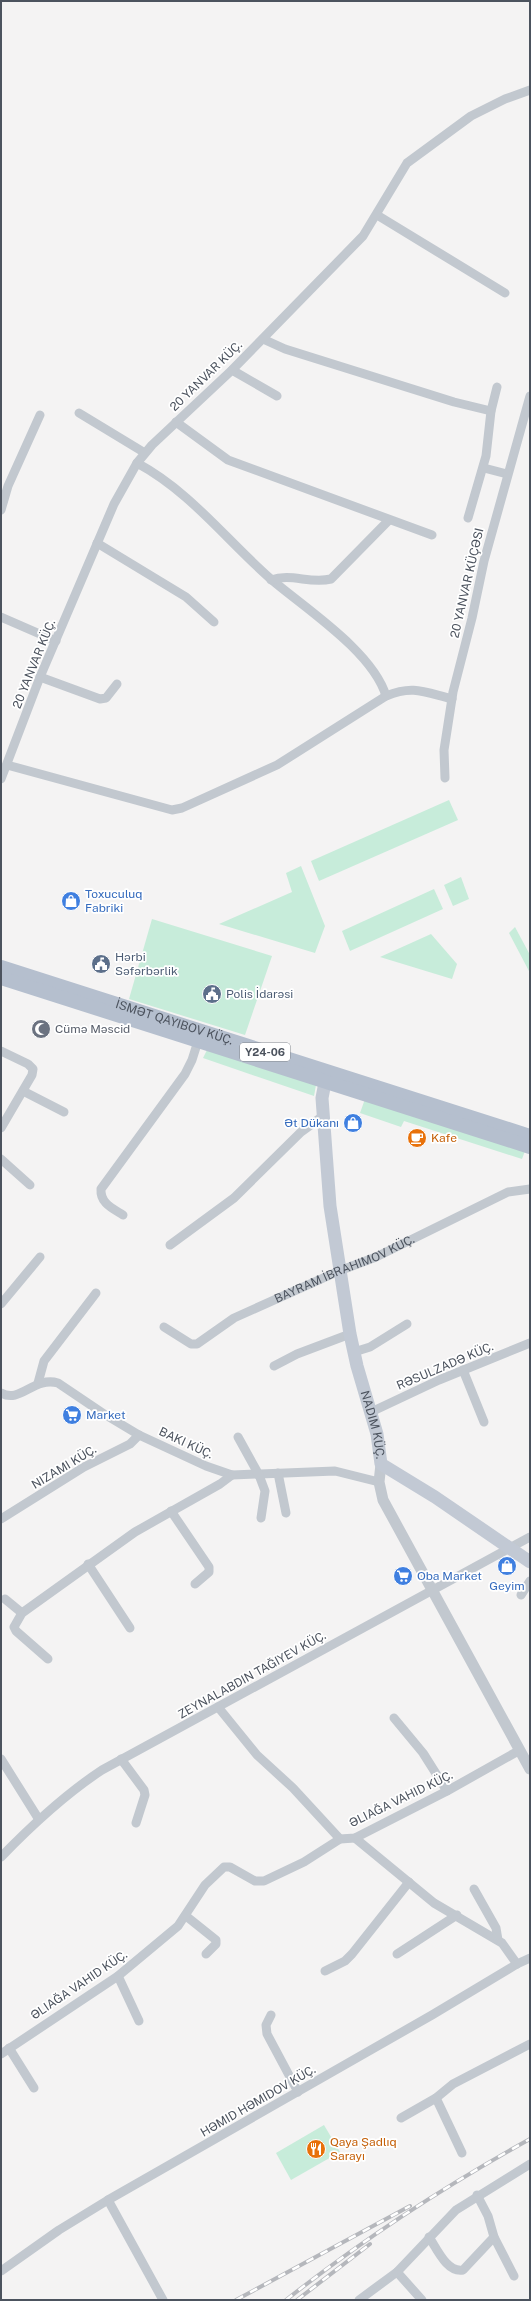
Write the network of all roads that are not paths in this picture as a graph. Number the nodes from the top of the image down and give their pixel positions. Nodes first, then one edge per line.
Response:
1 (530, 90) edge
2 (377, 215) junction
3 (505, 293) dead end
4 (263, 339) junction
5 (232, 370) junction
6 (497, 387) dead end
7 (277, 396) dead end
8 (530, 396) edge
9 (491, 411) junction
10 (79, 413) dead end
11 (40, 415) dead end
12 (176, 422) junction
13 (145, 453) junction
14 (137, 463) junction
15 (484, 468) junction
16 (506, 474) junction
17 (1, 510) edge
18 (468, 518) dead end
19 (389, 520) junction
20 (432, 536) dead end
21 (97, 543) junction
22 (271, 580) junction
23 (1, 617) edge
24 (214, 622) dead end
25 (56, 641) junction
26 (40, 677) junction
27 (117, 684) dead end
28 (386, 696) junction
29 (452, 699) junction
30 (6, 765) junction
31 (445, 778) dead end
32 (1, 779) edge
33 (1, 967) edge
34 (1, 978) edge
35 (198, 1041) junction
36 (1, 1051) edge
37 (326, 1077) junction
38 (23, 1091) junction
39 (64, 1112) dead end
40 (323, 1116) junction
41 (1, 1128) edge
42 (530, 1136) edge
43 (530, 1147) edge
44 (1, 1159) edge
45 (30, 1185) dead end
46 (530, 1189) edge
47 (123, 1215) dead end
48 (170, 1245) dead end
49 (40, 1257) dead end
50 (339, 1271) junction
51 (96, 1293) dead end
52 (1, 1304) edge
53 (407, 1324) dead end
54 (164, 1327) dead end
55 (350, 1334) junction
56 (530, 1343) edge
57 (354, 1352) junction
58 (274, 1366) dead end
59 (463, 1370) junction
60 (38, 1383) junction
61 (1, 1393) edge
62 (371, 1412) junction
63 (484, 1422) dead end
64 (139, 1434) junction
65 (238, 1437) dead end
66 (380, 1464) junction
67 (278, 1473) junction
68 (259, 1474) junction
69 (232, 1475) junction
70 (379, 1482) junction
71 (171, 1511) junction
72 (286, 1513) dead end
73 (261, 1518) dead end
74 (1, 1520) edge
75 (530, 1537) edge
76 (510, 1548) junction
77 (530, 1562) edge
78 (88, 1564) junction
79 (530, 1581) edge
80 (195, 1584) dead end
81 (432, 1590) junction
82 (521, 1595) dead end
83 (5, 1599) dead end
84 (22, 1613) junction
85 (130, 1628) dead end
86 (48, 1659) dead end
87 (218, 1707) junction
88 (394, 1718) dead end
89 (530, 1744) edge
90 (520, 1750) junction
91 (1, 1759) edge
92 (121, 1759) junction
93 (530, 1769) edge
94 (447, 1791) junction
95 (38, 1818) junction
96 (136, 1823) dead end
97 (355, 1838) junction
98 (340, 1839) junction
99 (1, 1857) edge
100 (409, 1882) junction
101 (474, 1889) dead end
102 (457, 1915) junction
103 (186, 1916) junction
104 (498, 1940) junction
105 (206, 1954) dead end
106 (397, 1954) dead end
107 (530, 1958) edge
108 (517, 1964) junction
109 (325, 1971) dead end
110 (118, 1976) junction
111 (271, 2015) dead end
112 (139, 2021) dead end
113 (530, 2044) edge
114 (9, 2048) junction
115 (1, 2054) edge
116 (34, 2088) dead end
117 (298, 2092) junction
118 (436, 2098) junction
119 (401, 2118) dead end
120 (462, 2153) dead end
121 (530, 2164) edge
122 (477, 2195) junction
123 (108, 2200) junction
124 (429, 2237) junction
125 (494, 2238) junction
126 (1, 2272) edge
127 (397, 2272) junction
128 (514, 2276) dead end
129 (163, 2300) edge
130 (359, 2300) edge
131 (422, 2300) edge

1 - 2 street, 20 YANVAR KÜÇ.
2 - 3 street
2 - 4 street, 20 YANVAR KÜÇ.
4 - 5 street, 20 YANVAR KÜÇ.
4 - 9 street
5 - 7 street
5 - 12 street, 20 YANVAR KÜÇ.
6 - 9 street
8 - 16 street, 20 YANVAR KÜÇƏSI
9 - 15 street
10 - 13 street
11 - 17 street
12 - 13 street, 20 YANVAR KÜÇ.
12 - 19 street
13 - 14 street, 20 YANVAR KÜÇ.
14 - 21 street, 20 YANVAR KÜÇ.
14 - 22 street
15 - 16 street
15 - 18 street
16 - 29 street, 20 YANVAR KÜÇƏSI
19 - 20 street
19 - 22 street
21 - 24 street
21 - 25 street, 20 YANVAR KÜÇ.
22 - 28 street
23 - 25 street
25 - 26 street, 20 YANVAR KÜÇ.
26 - 27 street
26 - 30 street, 20 YANVAR KÜÇ.
28 - 29 street
28 - 30 street
29 - 31 street, 20 YANVAR KÜÇƏSI
30 - 32 street, 20 YANVAR KÜÇ.
33 - 37 main road, Y24-06
34 - 35 main road, Y24-06
35 - 37 main road, Y24-06
35 - 47 street
36 - 38 street
37 - 40 main road, NADIM KÜÇ.
37 - 42 main road, Y24-06
37 - 43 main road, Y24-06
38 - 39 street
38 - 41 street
40 - 48 street
40 - 50 main road, NADIM KÜÇ.
44 - 45 street
46 - 50 street, BAYRAM İBRAHIMOV KÜÇ.
49 - 52 street
50 - 54 street, BAYRAM İBRAHIMOV KÜÇ.
50 - 55 main road, NADIM KÜÇ.
51 - 60 street
53 - 57 street
55 - 57 main road, NADIM KÜÇ.
55 - 58 street
56 - 59 street, RƏSULZADƏ KÜÇ.
57 - 62 main road, NADIM KÜÇ.
59 - 62 street, RƏSULZADƏ KÜÇ.
59 - 63 street
60 - 61 street
60 - 64 street
62 - 66 main road, NADIM KÜÇ.
64 - 69 street
64 - 74 street, NIZAMI KÜÇ.
65 - 68 street
66 - 70 street, NADIM KÜÇ.
66 - 76 main road
67 - 68 street
67 - 70 street
67 - 72 street
68 - 69 street
68 - 73 street
69 - 71 street
70 - 81 street, NADIM KÜÇ.
71 - 78 street
71 - 80 street
75 - 76 street
76 - 77 main road
76 - 81 street
78 - 84 street
78 - 85 street
79 - 82 street
81 - 87 street
81 - 90 street, NADIM KÜÇ.
83 - 84 street
84 - 86 street
87 - 92 street
87 - 98 street
88 - 94 street
89 - 90 street, ƏLIAĞA VAHID KÜÇ.
90 - 93 street, NADIM KÜÇ.
90 - 94 street, ƏLIAĞA VAHID KÜÇ.
91 - 95 street
92 - 95 street
92 - 96 street
94 - 97 street, ƏLIAĞA VAHID KÜÇ.
95 - 99 street
97 - 98 street, ƏLIAĞA VAHID KÜÇ.
97 - 100 street
98 - 103 street, ƏLIAĞA VAHID KÜÇ.
100 - 102 street
100 - 109 street
101 - 104 street
102 - 104 street
102 - 106 street
103 - 105 street
103 - 110 street, ƏLIAĞA VAHID KÜÇ.
104 - 108 street
107 - 108 street, HƏMID HƏMIDOV KÜÇ.
108 - 117 street, HƏMID HƏMIDOV KÜÇ.
110 - 112 street
110 - 114 street, ƏLIAĞA VAHID KÜÇ.
111 - 117 street
113 - 118 street
114 - 115 street, ƏLIAĞA VAHID KÜÇ.
114 - 116 street
117 - 123 street, HƏMID HƏMIDOV KÜÇ.
118 - 119 street
118 - 120 street
121 - 122 street
122 - 124 street
122 - 125 street
123 - 126 street, HƏMID HƏMIDOV KÜÇ.
123 - 129 street
124 - 125 street
124 - 127 street
125 - 128 street
127 - 130 street
127 - 131 street

